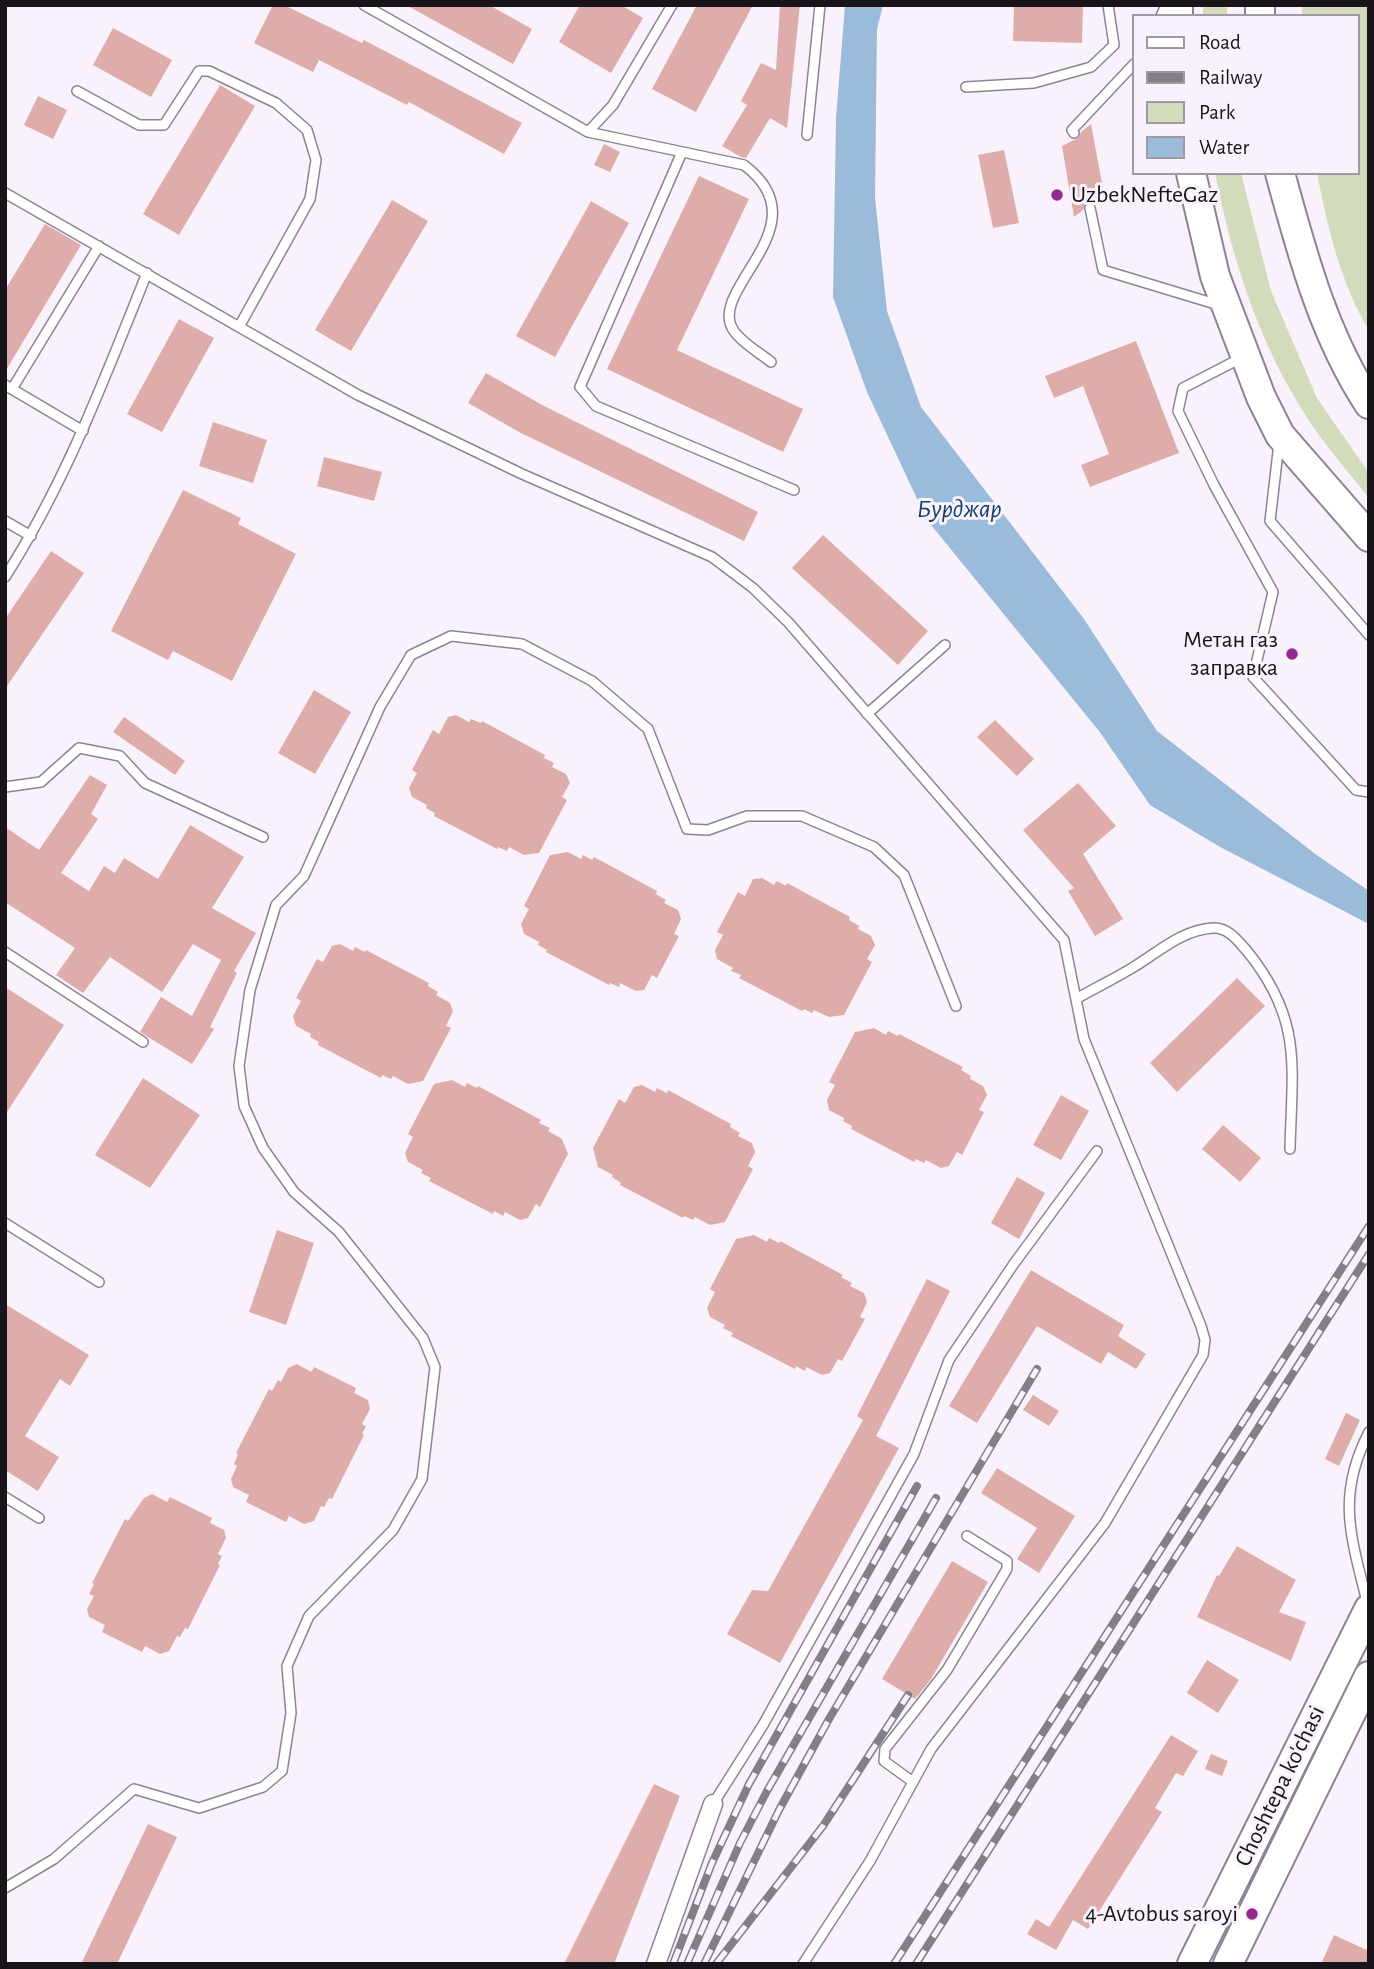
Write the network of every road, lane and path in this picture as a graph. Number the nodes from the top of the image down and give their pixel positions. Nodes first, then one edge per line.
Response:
1 (364, 5) edge
2 (672, 5) edge
3 (820, 5) edge
4 (1108, 5) edge
5 (1132, 66) edge
6 (967, 87) dead end
7 (77, 91) dead end
8 (588, 132) junction
9 (1074, 133) dead end
10 (807, 135) dead end
11 (682, 152) junction
12 (1191, 175) edge
13 (1281, 175) edge
14 (5, 193) edge
15 (1090, 208) dead end
16 (99, 246) junction
17 (147, 273) junction
18 (1225, 307) junction
19 (240, 325) junction
20 (1244, 357) junction
21 (771, 362) dead end
22 (9, 387) edge
23 (1369, 404) edge
24 (83, 431) junction
25 (1280, 435) junction
26 (794, 490) dead end
27 (5, 521) edge
28 (31, 536) junction
29 (1369, 537) edge
30 (1369, 560) edge
31 (5, 577) edge
32 (1369, 635) edge
33 (945, 645) dead end
34 (867, 714) junction
35 (5, 788) edge
36 (1369, 792) edge
37 (263, 837) dead end
38 (5, 952) edge
39 (1076, 999) junction
40 (956, 1006) dead end
41 (143, 1042) dead end
42 (1290, 1149) dead end
43 (1097, 1151) dead end
44 (5, 1223) edge
45 (99, 1282) dead end
46 (1369, 1432) edge
47 (5, 1497) edge
48 (39, 1518) dead end
49 (967, 1536) dead end
50 (1368, 1609) edge
51 (1369, 1676) edge
52 (913, 1782) junction
53 (713, 1804) joint
54 (5, 1888) edge
55 (656, 1964) edge
56 (803, 1964) edge
57 (1192, 1964) edge
58 (1228, 1964) edge

1 - 8 lane
2 - 8 lane
3 - 10 lane
4 - 6 lane
5 - 9 lane
7 - 19 lane
8 - 11 lane
11 - 21 lane
11 - 26 lane
12 - 18 main road
13 - 23 main road
14 - 16 lane
15 - 18 lane
16 - 17 lane
16 - 22 lane
17 - 19 lane
17 - 24 lane
18 - 20 main road
19 - 34 lane
20 - 25 main road
20 - 36 lane
22 - 24 lane
24 - 28 lane
25 - 29 main road
25 - 30 main road
25 - 32 lane
27 - 28 lane
28 - 31 lane
33 - 34 lane
34 - 39 lane
35 - 37 lane
38 - 41 lane
39 - 42 lane
39 - 52 lane
40 - 54 lane
43 - 53 lane
44 - 45 lane
46 - 50 lane
47 - 48 lane
49 - 52 lane
50 - 57 main road, Choshtepa ko'chasi
51 - 58 main road, Choshtepa ko'chasi
52 - 56 lane
53 - 55 street

